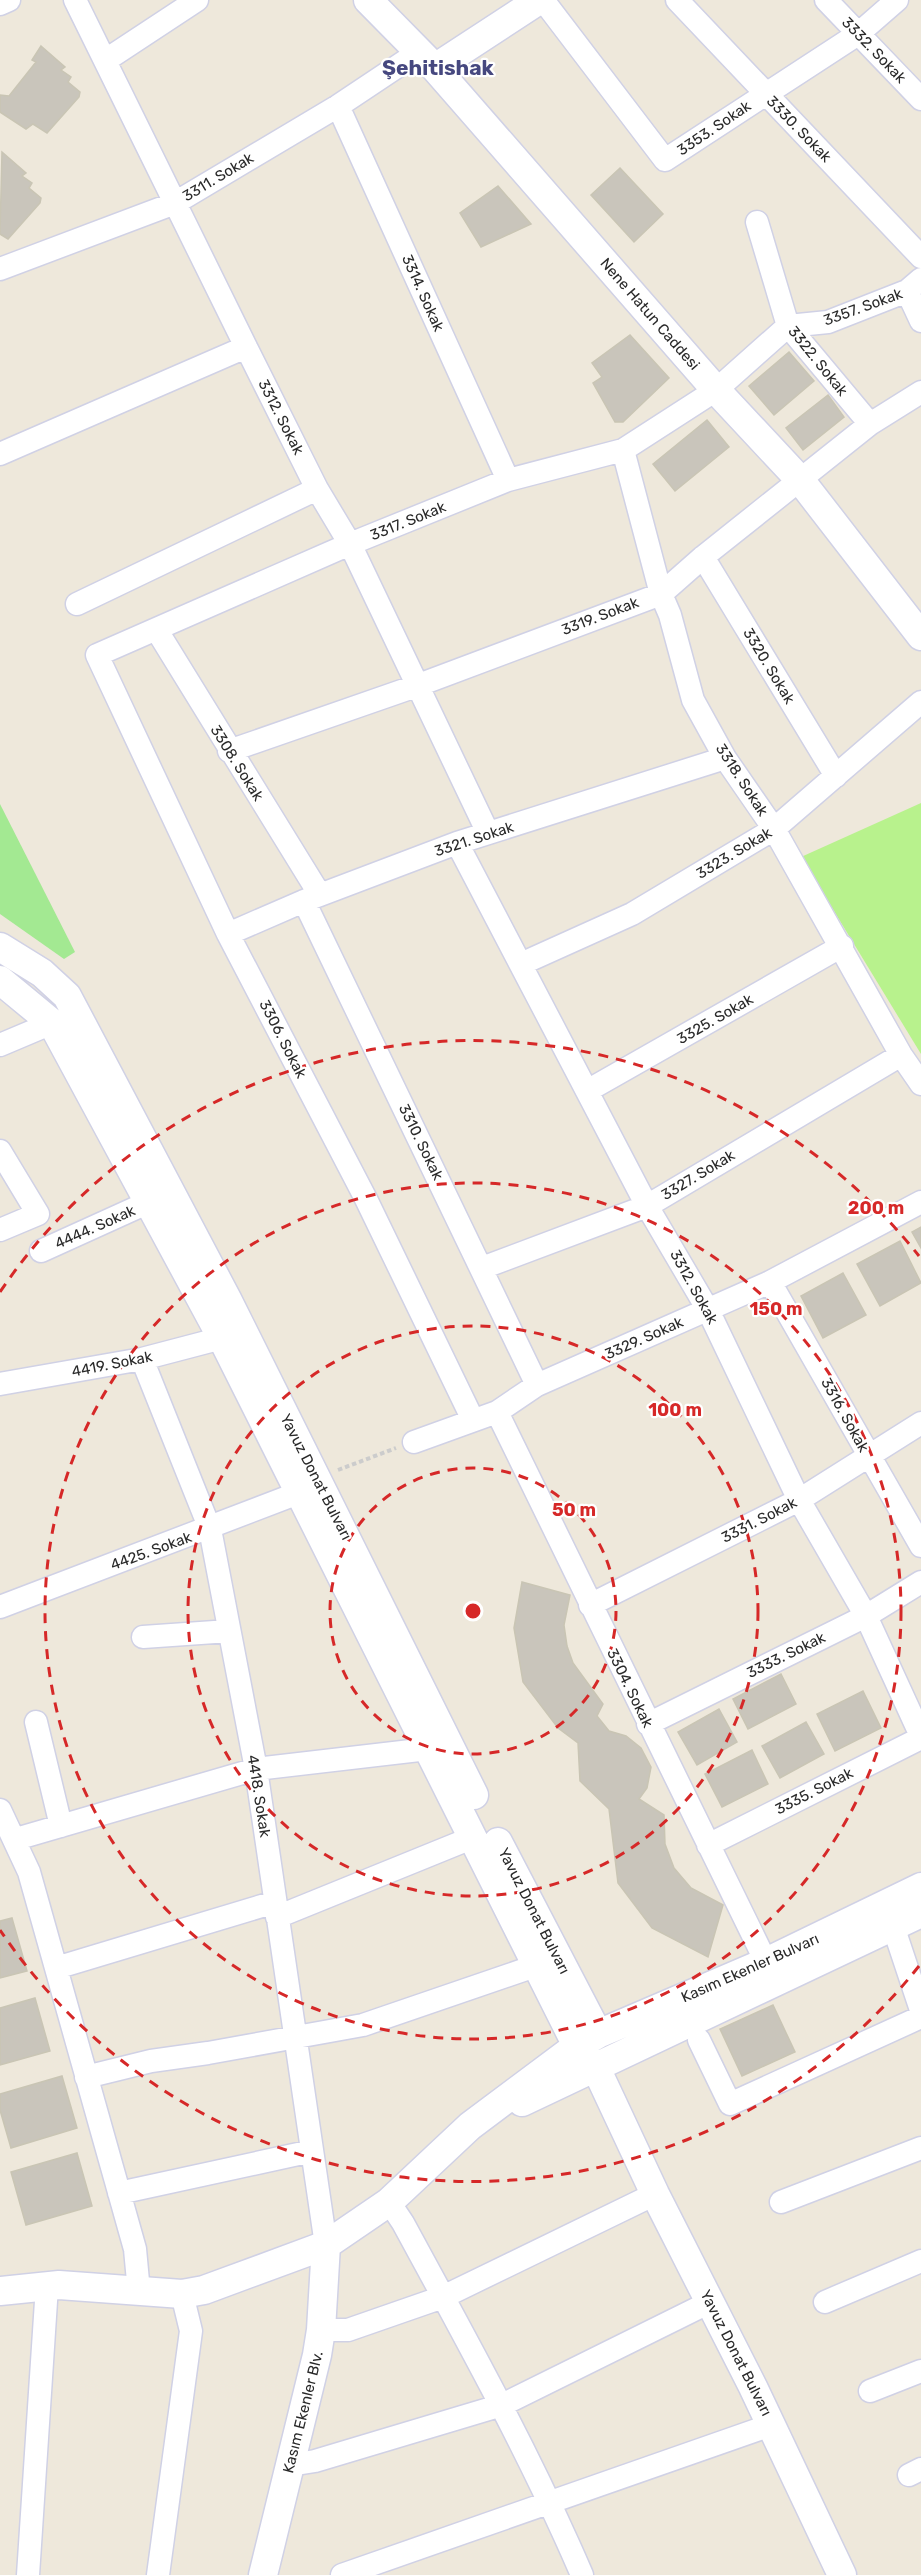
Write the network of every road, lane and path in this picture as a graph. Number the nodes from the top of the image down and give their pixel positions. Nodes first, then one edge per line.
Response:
1 (9, 0) edge
2 (75, 0) edge
3 (197, 0) edge
4 (368, 0) edge
5 (541, 0) edge
6 (676, 0) edge
7 (826, 0) edge
8 (897, 0) edge
9 (0, 4) edge
10 (858, 34) junction
11 (106, 60) junction
12 (427, 60) junction
13 (766, 94) junction
14 (921, 99) edge
15 (338, 106) junction
16 (175, 203) junction
17 (757, 222) dead end
18 (921, 257) edge
19 (0, 269) edge
20 (914, 285) edge
21 (921, 321) edge
22 (788, 326) junction
23 (246, 347) junction
24 (716, 390) junction
25 (921, 392) edge
26 (870, 424) junction
27 (623, 450) junction
28 (0, 454) edge
29 (508, 480) junction
30 (801, 481) junction
31 (317, 489) junction
32 (350, 544) junction
33 (703, 556) junction
34 (661, 594) junction
35 (77, 603) dead end
36 (156, 629) junction
37 (921, 636) edge
38 (97, 655) joint
39 (416, 686) junction
40 (921, 702) edge
41 (229, 751) junction
42 (725, 758) junction
43 (836, 776) junction
44 (774, 829) junction
45 (488, 833) junction
46 (457, 843) junction
47 (312, 898) junction
48 (228, 934) junction
49 (842, 946) junction
50 (0, 947) edge
51 (521, 964) junction
52 (0, 980) edge
53 (52, 1023) junction
54 (0, 1046) edge
55 (902, 1055) junction
56 (921, 1084) edge
57 (587, 1091) junction
58 (0, 1151) edge
59 (149, 1202) junction
60 (921, 1202) edge
61 (647, 1206) junction
62 (0, 1230) edge
63 (41, 1251) dead end
64 (482, 1268) junction
65 (770, 1282) junction
66 (708, 1310) junction
67 (222, 1338) junction
68 (142, 1359) junction
69 (0, 1384) edge
70 (537, 1385) junction
71 (496, 1412) junction
72 (473, 1420) junction
73 (921, 1423) edge
74 (408, 1444) joint
75 (869, 1458) junction
76 (334, 1472) dead end
77 (301, 1492) junction
78 (799, 1500) junction
79 (210, 1529) junction
80 (921, 1546) edge
81 (921, 1582) edge
82 (590, 1605) junction
83 (0, 1607) edge
84 (866, 1616) junction
85 (229, 1631) junction
86 (143, 1637) dead end
87 (36, 1722) dead end
88 (648, 1724) junction
89 (921, 1737) edge
90 (428, 1749) junction
91 (256, 1769) junction
92 (0, 1810) edge
93 (61, 1826) junction
94 (474, 1837) junction
95 (16, 1839) junction
96 (708, 1845) junction
97 (921, 1887) edge
98 (276, 1910) junction
99 (921, 1913) edge
100 (893, 1926) junction
101 (766, 1962) junction
102 (538, 1965) junction
103 (56, 1968) junction
104 (921, 2010) edge
105 (921, 2017) edge
106 (295, 2036) junction
107 (588, 2040) junction
108 (699, 2040) dead end
109 (596, 2068) junction
110 (86, 2077) junction
111 (470, 2126) junction
112 (921, 2148) edge
113 (312, 2151) junction
114 (119, 2193) junction
115 (655, 2194) junction
116 (389, 2202) junction
117 (781, 2202) dead end
118 (326, 2246) junction
119 (921, 2261) edge
120 (47, 2286) junction
121 (0, 2291) edge
122 (139, 2292) junction
123 (182, 2294) junction
124 (443, 2296) junction
125 (710, 2302) junction
126 (825, 2302) dead end
127 (321, 2330) junction
128 (921, 2371) edge
129 (870, 2391) dead end
130 (502, 2405) junction
131 (771, 2425) junction
132 (290, 2465) junction
133 (551, 2503) junction
134 (28, 2575) edge
135 (158, 2575) edge
136 (263, 2575) edge
137 (342, 2575) edge
138 (582, 2575) edge
139 (842, 2575) edge

1 - 9 street
2 - 11 street, 3312. Sokak
3 - 11 street
4 - 12 street, Nene Hatun Caddesi
5 - 12 street
5 - 13 street, 3353. Sokak
6 - 13 street, 3330. Sokak
7 - 10 street, 3332. Sokak
8 - 10 street, 3353. Sokak
10 - 13 street, 3353. Sokak
10 - 14 street, 3332. Sokak
11 - 16 street, 3312. Sokak
12 - 15 street, 3311. Sokak
12 - 24 street, Nene Hatun Caddesi
13 - 18 street, 3330. Sokak
15 - 16 street, 3311. Sokak
15 - 29 street, 3314. Sokak
16 - 19 street, 3311. Sokak
16 - 23 street, 3312. Sokak
17 - 22 street, 3322. Sokak
20 - 21 street
20 - 22 street, 3357. Sokak
22 - 24 street
22 - 26 street, 3322. Sokak
23 - 28 street
23 - 31 street, 3312. Sokak
24 - 27 street, 3317. Sokak
24 - 30 street, Nene Hatun Caddesi
25 - 26 street, 3319. Sokak
26 - 30 street, 3319. Sokak
27 - 29 street, 3317. Sokak
27 - 34 street, 3318. Sokak
29 - 32 street, 3317. Sokak
30 - 33 street, 3319. Sokak
30 - 37 street, Nene Hatun Caddesi
31 - 32 street, 3312. Sokak
31 - 35 street
32 - 36 street, 3317. Sokak
32 - 39 street, 3312. Sokak
33 - 34 street, 3319. Sokak
33 - 43 street, 3320. Sokak
34 - 39 street, 3319. Sokak
34 - 42 street, 3318. Sokak
36 - 38 street, 3317. Sokak
36 - 41 street, 3308. Sokak
38 - 48 street, 3306. Sokak
39 - 41 street, 3319. Sokak
39 - 45 street, 3312. Sokak
40 - 43 street, 3323. Sokak
41 - 47 street, 3308. Sokak
42 - 44 street, 3318. Sokak
42 - 45 street, 3321. Sokak
43 - 44 street, 3323. Sokak
44 - 49 street, 3318. Sokak
44 - 51 street, 3323. Sokak
45 - 46 street, 3321. Sokak
46 - 47 street, 3321. Sokak
46 - 51 street, 3312. Sokak
47 - 48 street, 3321. Sokak
47 - 64 street, 3310. Sokak
48 - 72 street, 3306. Sokak
49 - 55 street, 3318. Sokak
49 - 57 street, 3325. Sokak
50 - 107 street, Yavuz Donat Bulvarı
51 - 57 street, 3312. Sokak
52 - 53 street, Yavuz Donat Bulvarı
53 - 54 street
53 - 59 street, Yavuz Donat Bulvarı
55 - 56 street, 3318. Sokak
55 - 61 street, 3327. Sokak
57 - 61 street, 3312. Sokak
58 - 62 street
59 - 63 street, 4444. Sokak
59 - 67 street, Yavuz Donat Bulvarı
60 - 65 street, 3329. Sokak
61 - 64 street, 3327. Sokak
61 - 66 street, 3312. Sokak
64 - 70 street, 3310. Sokak
65 - 66 street, 3329. Sokak
65 - 75 street, 3316. Sokak
66 - 70 street, 3329. Sokak
66 - 78 street, 3312. Sokak
67 - 68 street, 4419. Sokak
67 - 77 street, Yavuz Donat Bulvarı
68 - 69 street, 4419. Sokak
68 - 79 street, 4418. Sokak
70 - 71 street, 3329. Sokak
71 - 72 street, 3329. Sokak
71 - 82 street, 3304. Sokak
72 - 74 street, 3329. Sokak
73 - 75 street, 3331. Sokak
74 - 76 path
75 - 78 street, 3331. Sokak
75 - 80 street, 3316. Sokak
77 - 79 street, 4425. Sokak
77 - 90 street, Yavuz Donat Bulvarı
78 - 82 street, 3331. Sokak
78 - 84 street, 3312. Sokak
79 - 83 street, 4425. Sokak
79 - 85 street, 4418. Sokak
81 - 84 street, 3333. Sokak
82 - 88 street, 3304. Sokak
84 - 88 street, 3333. Sokak
84 - 89 street, 3312. Sokak
85 - 86 street
85 - 91 street, 4418. Sokak
87 - 93 street
88 - 96 street, 3304. Sokak
89 - 96 street, 3335. Sokak
90 - 91 street
90 - 94 street, Yavuz Donat Bulvarı
91 - 93 street
91 - 98 street, 4418. Sokak
92 - 95 street
93 - 95 street
94 - 98 street
94 - 102 street, Yavuz Donat Bulvarı
95 - 103 street
96 - 101 street, 3304. Sokak
97 - 101 street, Kasım Ekenler Bulvarı
98 - 103 street
98 - 106 street, 4418. Sokak
99 - 100 street, Kasım Ekenler Bulvarı
100 - 104 street
100 - 109 street, Kasım Ekenler Bulvarı
101 - 107 street, Kasım Ekenler Bulvarı
102 - 106 street
102 - 107 street, Yavuz Donat Bulvarı
103 - 110 street
105 - 108 street
106 - 110 street
106 - 113 street, 4418. Sokak
107 - 109 street
107 - 111 street, Kasım Ekenler Bulvarı
109 - 111 street, Kasım Ekenler Bulvarı
109 - 115 street, Yavuz Donat Bulvarı
110 - 114 street
111 - 116 street
112 - 117 street
113 - 114 street
113 - 118 street, 4418. Sokak
114 - 122 street
115 - 124 street
115 - 125 street, Yavuz Donat Bulvarı
116 - 118 street
116 - 124 street
118 - 123 street
118 - 127 street, Kasım Ekenler Blv.
119 - 126 street
120 - 121 street
120 - 122 street
120 - 134 street
122 - 123 street
123 - 135 street
124 - 127 street
124 - 130 street
125 - 130 street
125 - 131 street, Yavuz Donat Bulvarı
127 - 132 street, Kasım Ekenler Blv.
128 - 129 street
130 - 132 street
130 - 133 street
131 - 133 street
131 - 139 street, Yavuz Donat Bulvarı
132 - 136 street, Kasım Ekenler Blv.
133 - 137 street
133 - 138 street

